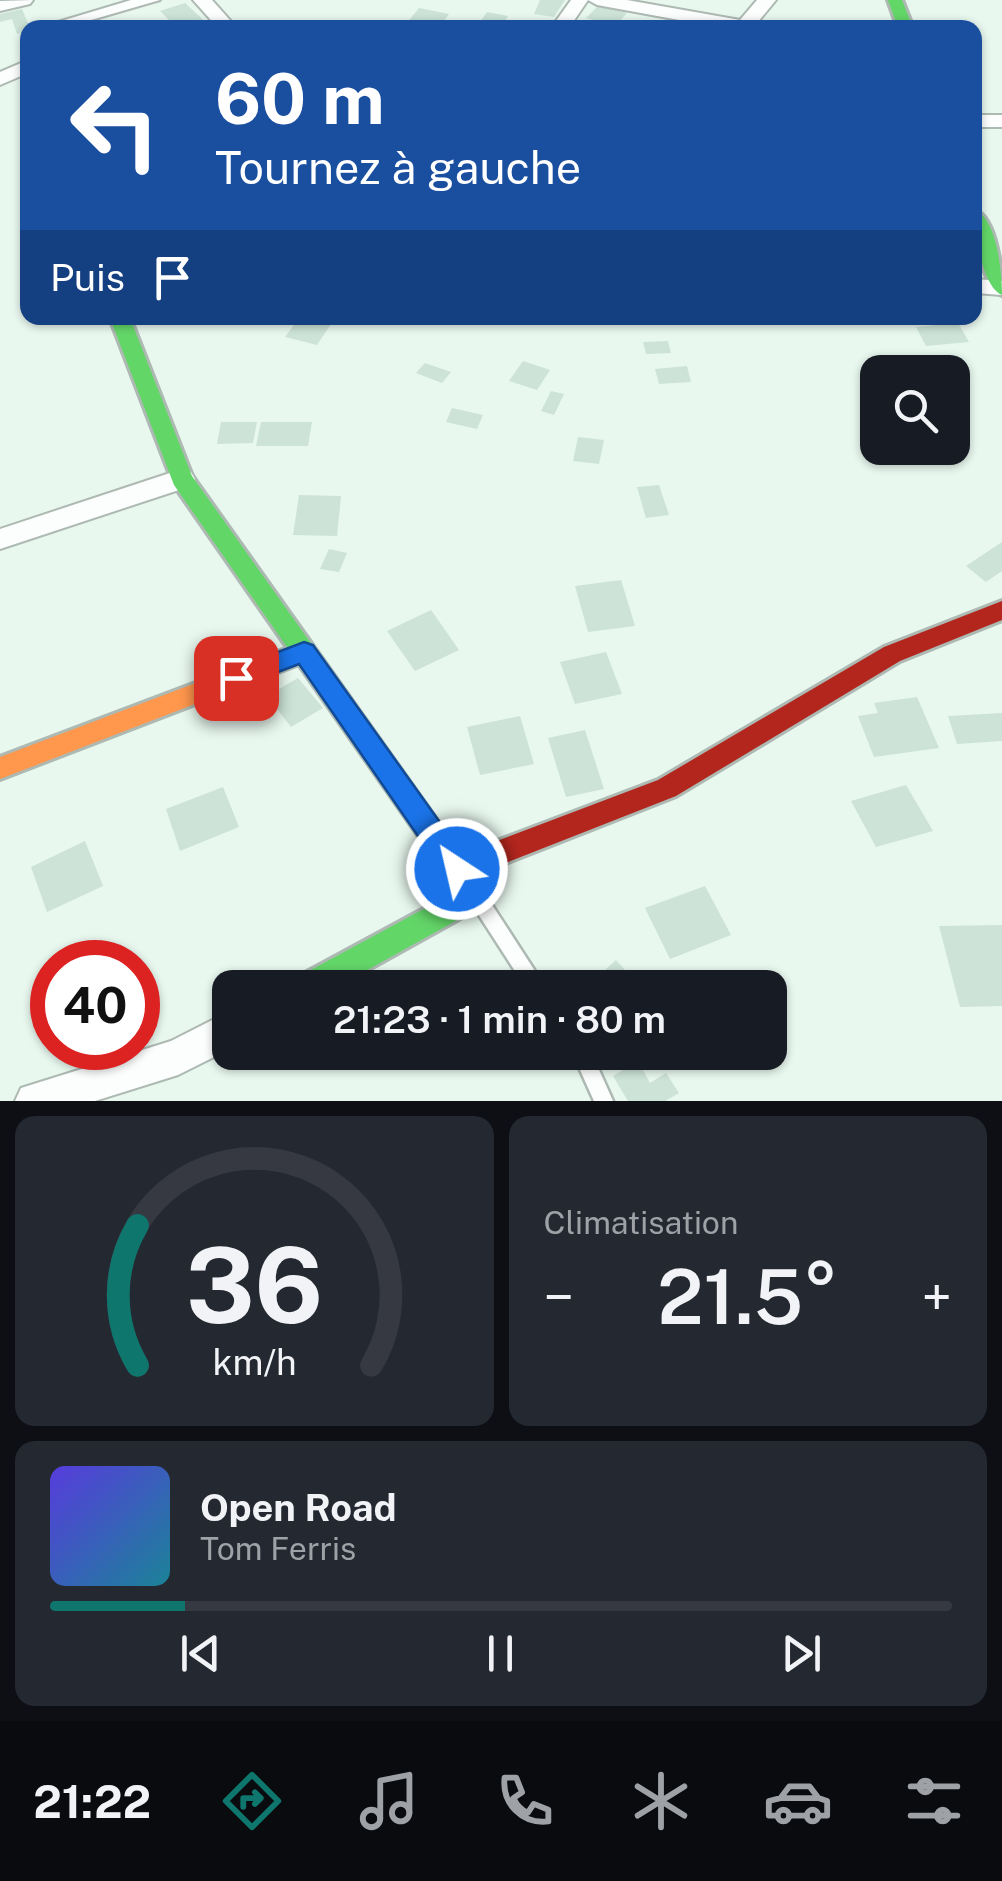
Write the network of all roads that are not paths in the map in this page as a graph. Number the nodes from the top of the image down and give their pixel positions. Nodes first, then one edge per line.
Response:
1 (24, 0) edge
2 (152, 0) edge
3 (202, 0) edge
4 (597, 0) edge
5 (0, 6) edge
6 (83, 20) edge
7 (221, 20) edge
8 (715, 20) edge
9 (982, 234) edge
10 (1002, 289) edge
11 (123, 325) edge
12 (182, 480) junction
13 (0, 539) edge
14 (1002, 610) edge
15 (304, 652) junction
16 (0, 768) edge
17 (457, 869) junction
18 (476, 895) junction
19 (339, 970) edge
20 (525, 970) edge
21 (212, 1039) edge
22 (589, 1070) edge
23 (34, 1101) edge
24 (604, 1101) edge

1 - 5 street
2 - 6 street
3 - 7 street
4 - 8 street
9 - 10 street
11 - 12 street
12 - 13 street
12 - 15 street
14 - 17 street
15 - 16 street
15 - 17 street
17 - 18 street
18 - 19 street
18 - 20 lane
21 - 23 street
22 - 24 lane

